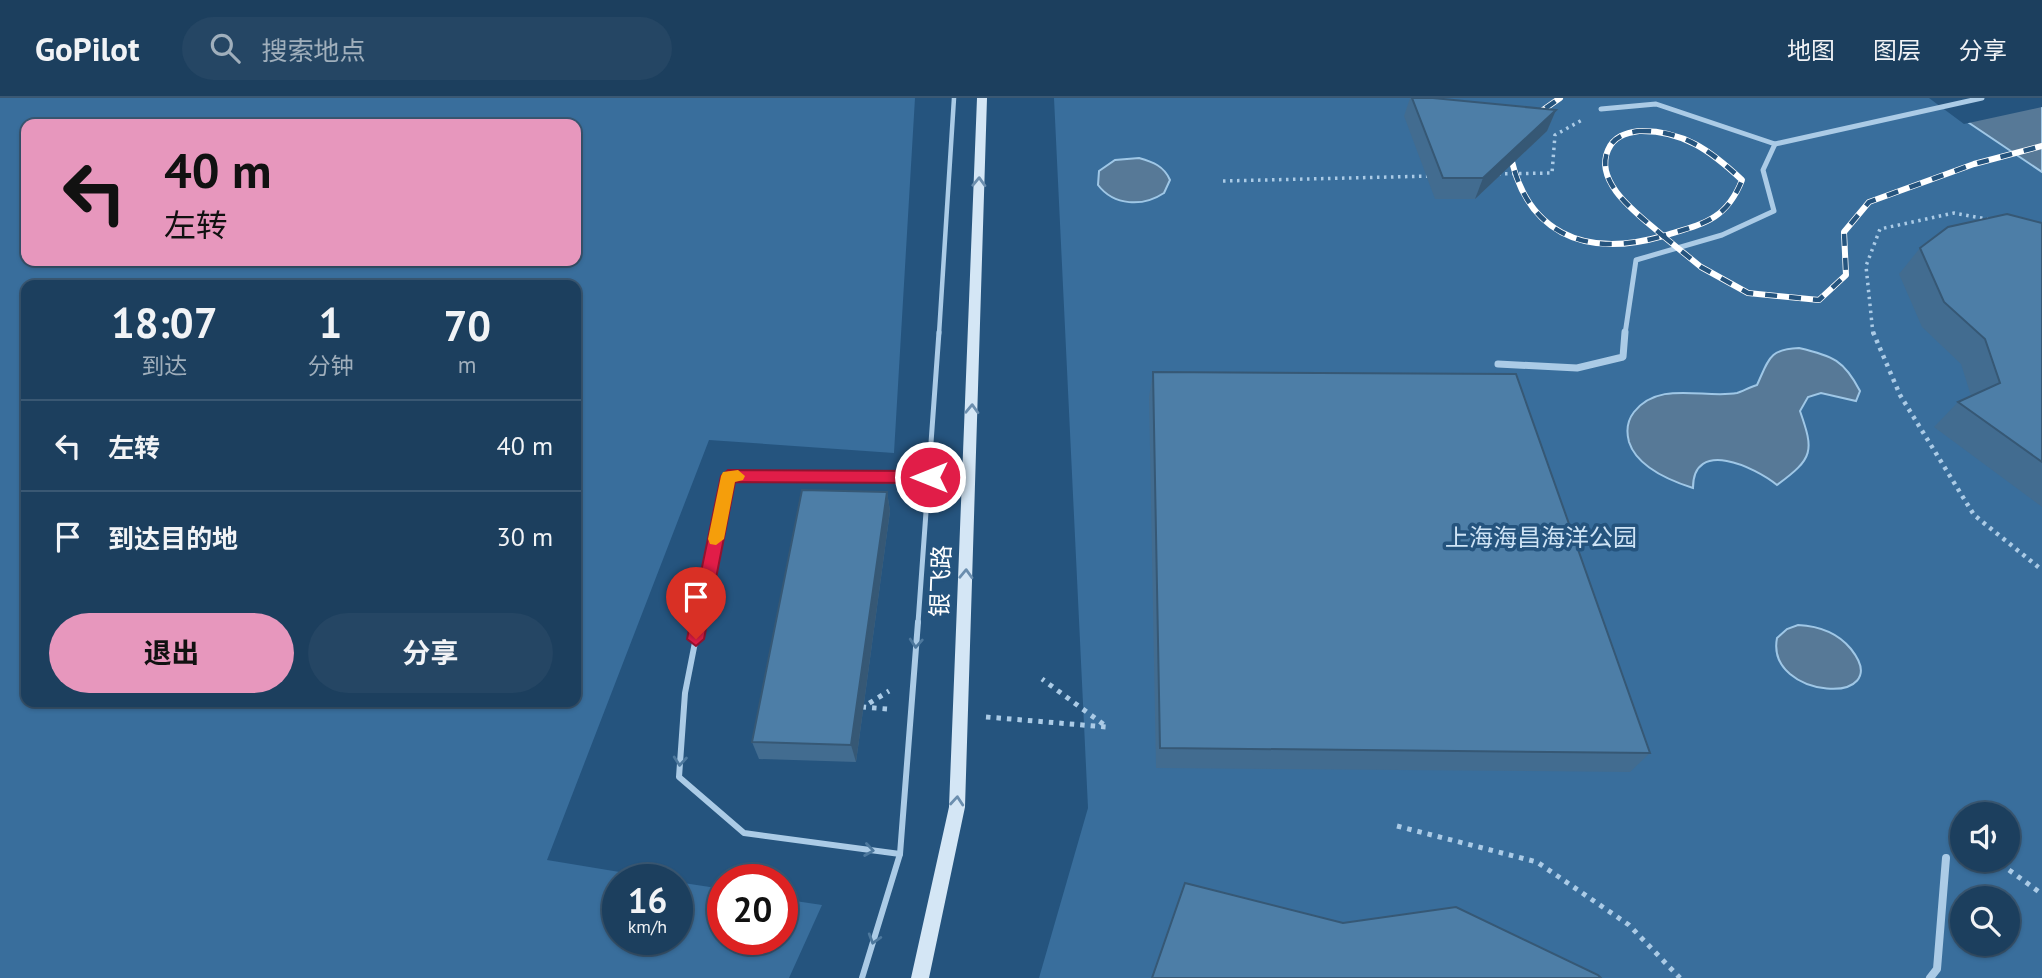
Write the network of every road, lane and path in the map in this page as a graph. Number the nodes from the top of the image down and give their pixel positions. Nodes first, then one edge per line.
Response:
1 (954, 98) edge
2 (982, 98) edge
3 (1982, 98) edge
4 (1601, 109) joint
5 (1775, 144) junction
6 (1497, 174) edge
7 (1443, 176) edge
8 (1223, 181) dead end
9 (1993, 220) edge
10 (1498, 364) dead end
11 (930, 477) junction
12 (2042, 570) edge
13 (1396, 826) dead end
14 (900, 854) junction
15 (1946, 858) dead end
16 (2012, 872) edge
17 (2042, 894) edge
18 (862, 978) edge
19 (920, 978) edge
20 (1680, 978) edge
21 (1930, 978) edge

1 - 11 lane
19 -> 2 street, 银飞路
3 - 5 street
4 - 5 street
4 - 6 path
5 - 10 street
7 - 8 path
9 - 12 path
11 -> 14 lane
11 -> 14 lane
13 - 20 path
14 -> 18 lane
15 - 21 street
16 - 17 path

